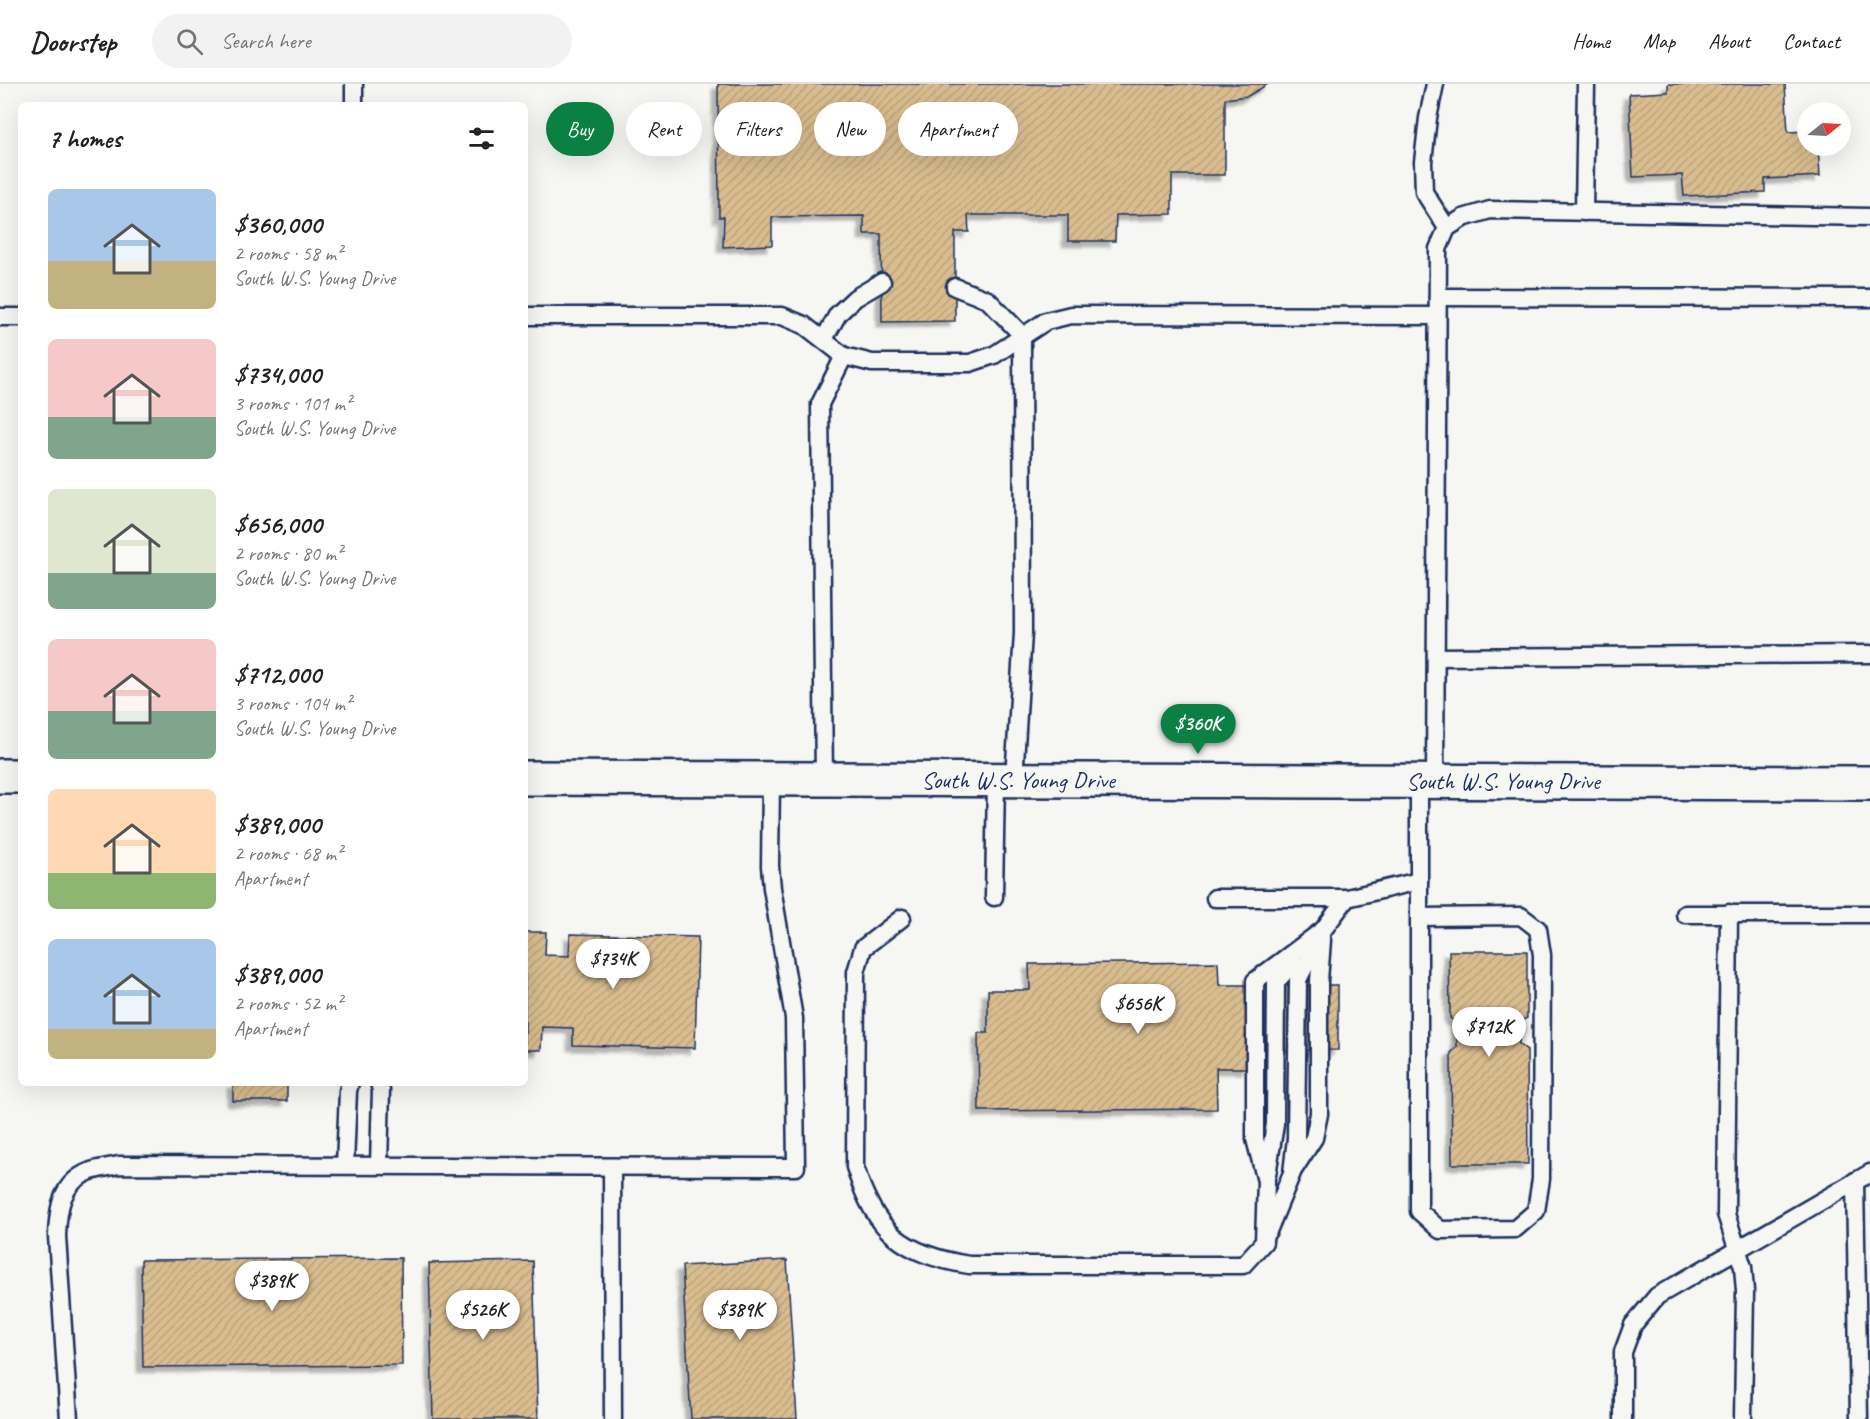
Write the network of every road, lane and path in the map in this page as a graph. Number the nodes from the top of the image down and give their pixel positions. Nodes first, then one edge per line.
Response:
1 (354, 84) edge
2 (1435, 84) edge
3 (1586, 84) edge
4 (354, 102) edge
5 (1584, 212) junction
6 (1870, 217) edge
7 (1447, 228) junction
8 (882, 282) dead end
9 (956, 287) dead end
10 (1438, 297) junction
11 (1870, 298) edge
12 (528, 316) edge
13 (1437, 316) junction
14 (0, 317) edge
15 (18, 317) edge
16 (1022, 335) junction
17 (824, 339) junction
18 (844, 356) junction
19 (1870, 654) edge
20 (1436, 657) junction
21 (0, 776) edge
22 (18, 776) edge
23 (528, 778) edge
24 (771, 779) junction
25 (824, 779) junction
26 (1005, 780) junction
27 (1427, 781) junction
28 (1870, 783) edge
29 (1419, 881) junction
30 (994, 897) dead end
31 (1215, 898) dead end
32 (1347, 898) junction
33 (1685, 914) dead end
34 (1729, 914) junction
35 (1870, 914) edge
36 (1419, 917) junction
37 (902, 918) dead end
38 (1323, 930) junction
39 (349, 1086) edge
40 (379, 1086) edge
41 (345, 1165) junction
42 (379, 1165) junction
43 (612, 1167) junction
44 (1292, 1173) junction
45 (1870, 1173) edge
46 (1855, 1181) junction
47 (1264, 1242) junction
48 (1737, 1249) junction
49 (69, 1419) edge
50 (613, 1419) edge
51 (1623, 1419) edge
52 (1743, 1419) edge
53 (1859, 1419) edge

1 - 4 lane
2 - 7 lane
3 - 5 lane
5 - 6 lane
5 - 7 lane
7 - 10 lane
8 - 17 lane
9 - 16 lane
10 - 11 lane
10 - 13 lane
12 - 17 lane
13 - 16 lane
13 - 20 lane
14 - 15 lane
16 - 18 lane
16 - 26 lane
17 - 18 lane
18 - 25 lane
19 - 20 lane
20 - 27 lane
21 - 22 main road
23 - 24 main road, South W.S. Young Drive
24 - 25 main road, South W.S. Young Drive
24 - 43 lane
25 - 26 main road, South W.S. Young Drive
26 - 27 main road, South W.S. Young Drive
26 - 30 lane
27 - 28 main road, South W.S. Young Drive
27 - 29 lane
29 - 32 lane
29 - 36 lane
31 - 32 lane
32 - 38 lane
33 - 34 lane
34 - 35 lane
34 - 48 lane
36 - 36 lane
37 - 47 lane
38 - 44 lane
38 - 44 lane
38 - 47 lane
39 - 41 lane
40 - 42 lane
41 - 42 lane
41 - 49 lane
42 - 43 lane
43 - 50 lane
44 - 47 lane
45 - 46 lane
46 - 48 lane
46 - 53 lane
48 - 51 lane
48 - 52 lane

